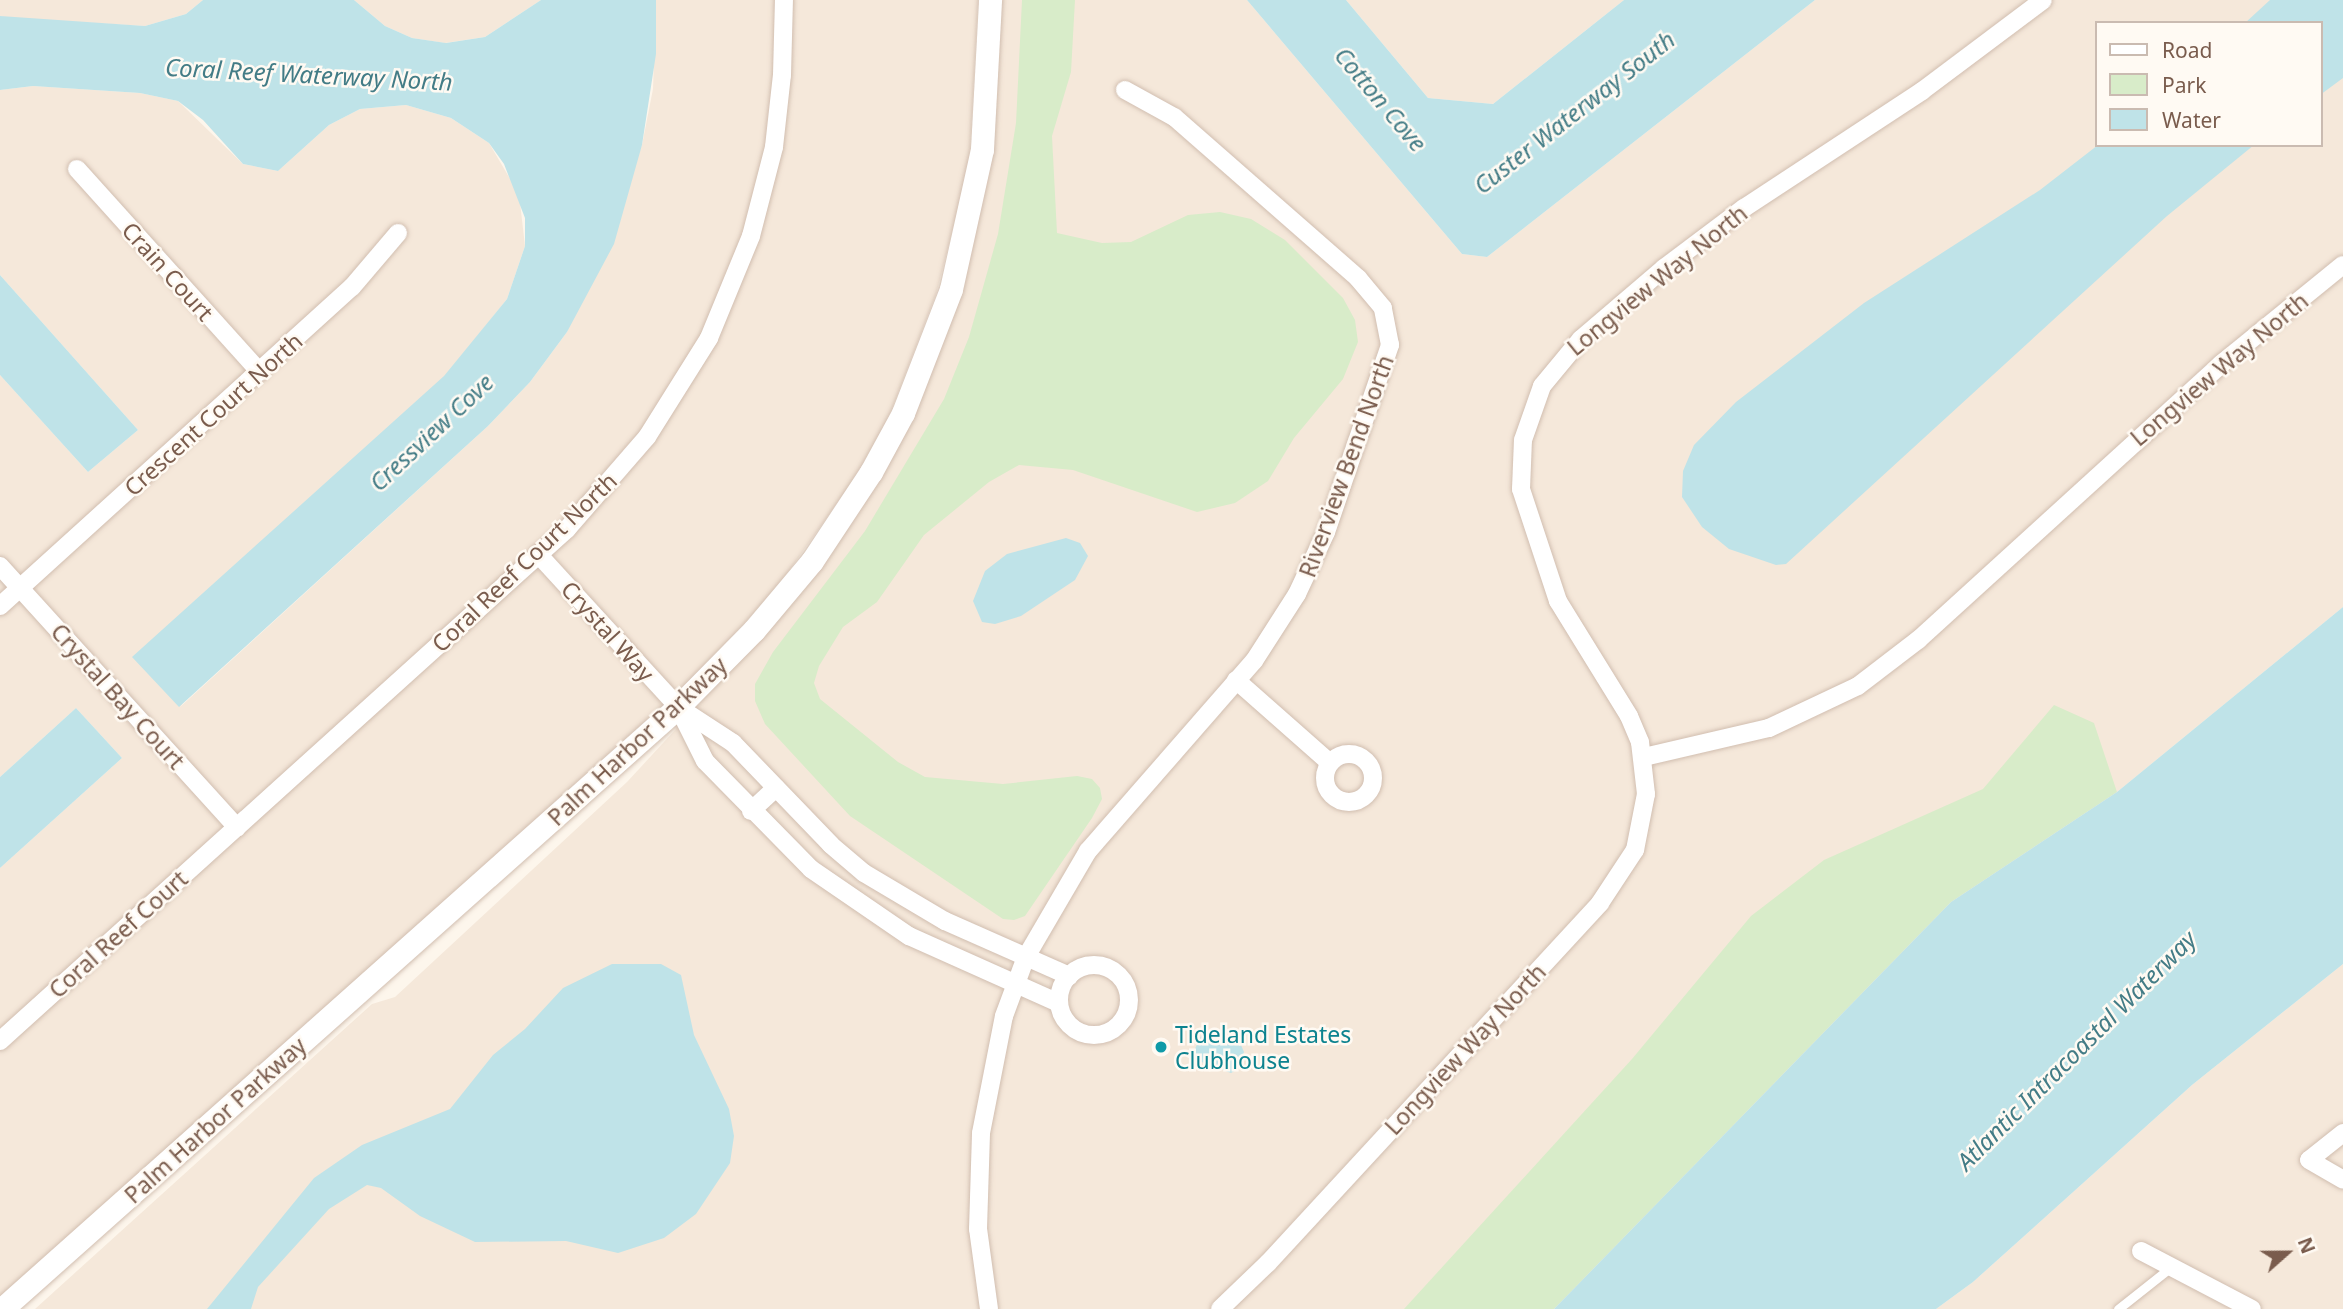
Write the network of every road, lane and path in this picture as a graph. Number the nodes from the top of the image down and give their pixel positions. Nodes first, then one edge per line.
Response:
1 (784, 0) edge
2 (990, 0) edge
3 (2043, 0) edge
4 (1125, 90) dead end
5 (77, 169) dead end
6 (398, 233) dead end
7 (2343, 265) edge
8 (260, 372) junction
9 (538, 554) junction
10 (0, 566) edge
11 (20, 588) junction
12 (0, 607) edge
13 (1236, 680) junction
14 (678, 707) junction
15 (1644, 757) junction
16 (1330, 764) dead end
17 (776, 788) junction
18 (751, 811) junction
19 (237, 827) junction
20 (1026, 957) junction
21 (1069, 976) junction
22 (1015, 984) junction
23 (1059, 1003) junction
24 (0, 1041) edge
25 (2343, 1133) edge
26 (2343, 1180) edge
27 (2141, 1251) dead end
28 (2171, 1266) junction
29 (2, 1309) edge
30 (989, 1309) edge
31 (1220, 1309) edge
32 (2118, 1309) edge
33 (2252, 1309) edge

1 - 9 street, Coral Reef Court North
2 - 14 street, Palm Harbor Parkway
3 - 15 street, Longview Way North
4 - 13 street, Riverview Bend North
5 - 8 street, Crain Court
6 - 8 street, Crescent Court North
7 - 15 street, Longview Way North
8 - 11 street, Crescent Court North
9 - 14 street, Crystal Way
9 - 19 street, Coral Reef Court North
10 - 11 street, Crystal Bay Court
11 - 12 street, Crescent Court North
11 - 19 street, Crystal Bay Court
13 - 16 street
13 - 20 street, Riverview Bend North
14 - 17 street
14 - 18 street
14 - 29 street, Palm Harbor Parkway
15 - 31 street, Longview Way North
17 - 18 street
17 - 20 street
18 - 22 street
19 - 24 street, Coral Reef Court
20 - 21 street
20 - 22 street, Riverview Bend North
21 - 23 street
21 - 23 street
22 - 23 street
22 - 30 street, Riverview Bend North
25 - 26 street
27 - 28 street
28 - 32 lane
28 - 33 street

